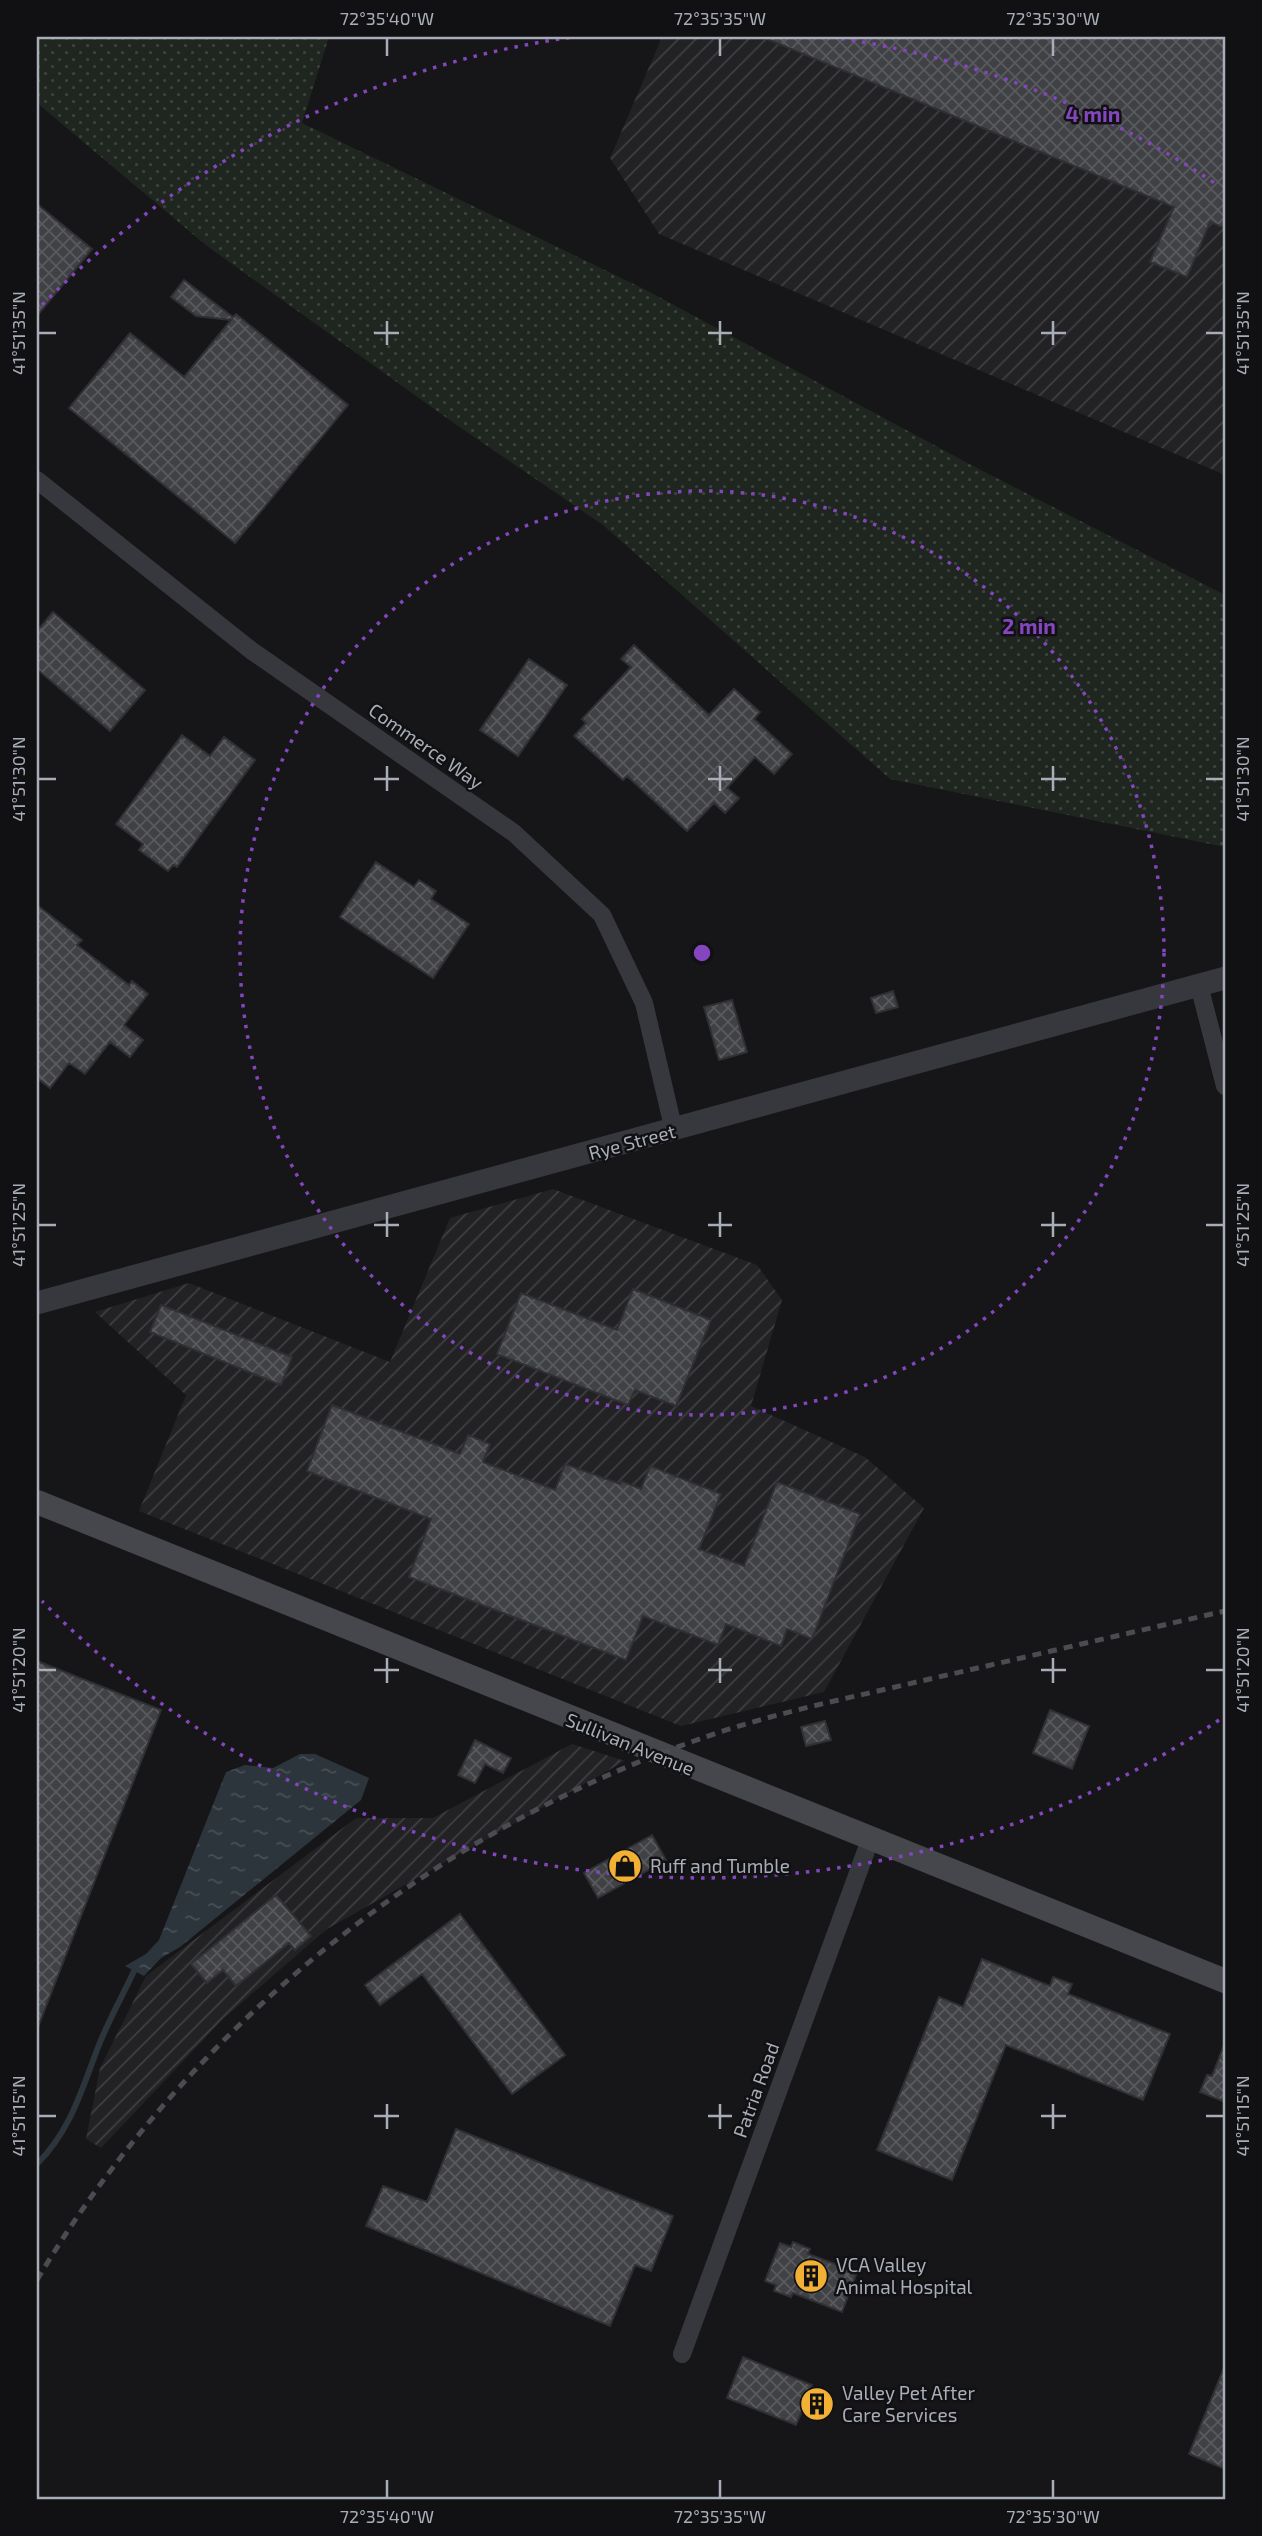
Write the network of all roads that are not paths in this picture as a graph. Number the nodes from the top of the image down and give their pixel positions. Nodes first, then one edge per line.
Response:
1 (37, 480) edge
2 (1225, 978) edge
3 (1199, 985) junction
4 (1225, 1086) edge
5 (674, 1131) junction
6 (37, 1303) edge
7 (37, 1502) edge
8 (870, 1840) junction
9 (1225, 1982) edge
10 (682, 2354) dead end

1 - 5 street, Commerce Way
2 - 3 street, Rye Street
3 - 4 street
3 - 5 street, Rye Street
5 - 6 street, Rye Street
7 - 8 main road, Sullivan Avenue
8 - 9 main road, Sullivan Avenue
8 - 10 street, Patria Road

